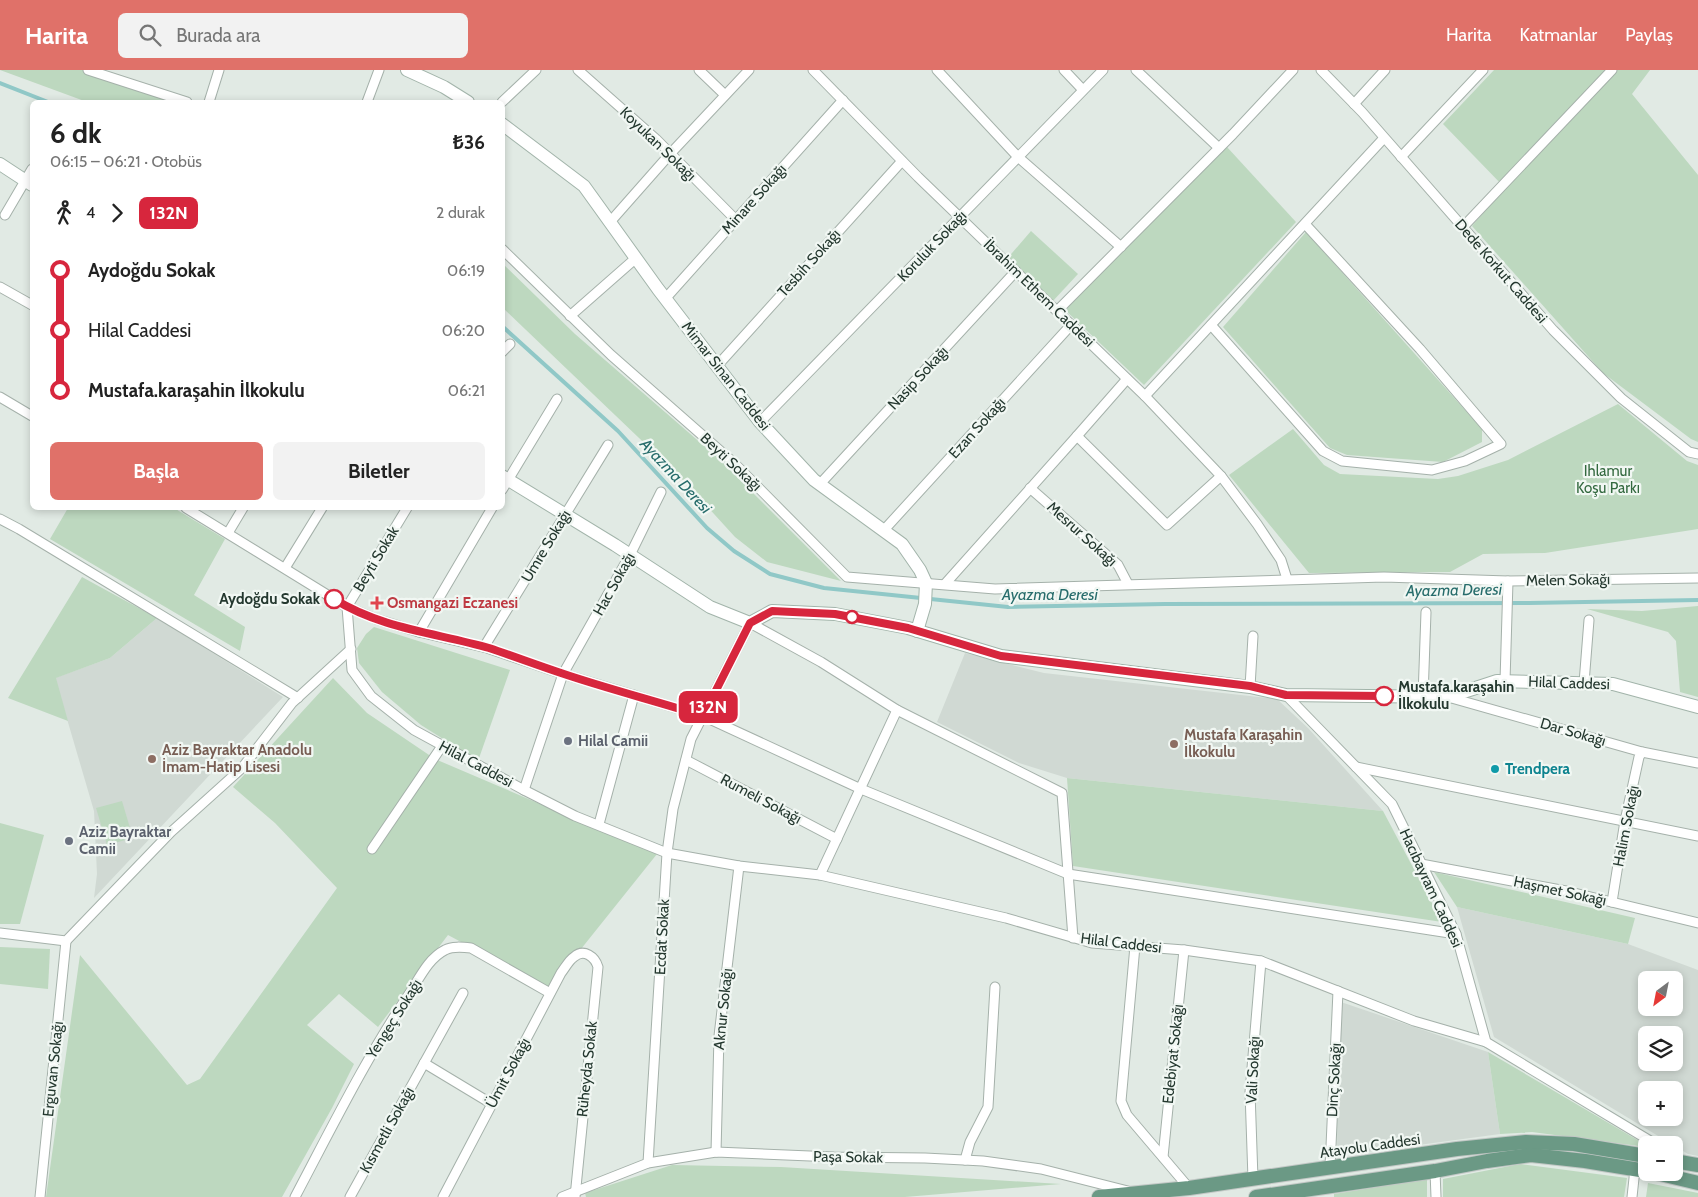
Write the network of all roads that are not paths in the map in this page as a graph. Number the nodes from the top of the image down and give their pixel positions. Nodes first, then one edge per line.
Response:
1 (88, 70) edge
2 (219, 70) edge
3 (379, 70) edge
4 (407, 70) edge
5 (536, 70) edge
6 (578, 70) edge
7 (699, 70) edge
8 (749, 70) edge
9 (813, 70) edge
10 (937, 70) edge
11 (1064, 70) edge
12 (1103, 70) edge
13 (1136, 70) edge
14 (1293, 70) edge
15 (1321, 70) edge
16 (1385, 70) edge
17 (1483, 70) edge
18 (1612, 70) edge
19 (1083, 90) junction
20 (726, 95) junction
21 (182, 100) edge
22 (210, 100) edge
23 (368, 100) edge
24 (465, 100) edge
25 (504, 100) edge
26 (843, 100) junction
27 (1354, 104) junction
28 (505, 126) edge
29 (1384, 138) junction
30 (1219, 148) junction
31 (670, 154) junction
32 (1018, 157) junction
33 (1401, 157) junction
34 (902, 161) junction
35 (0, 164) edge
36 (30, 178) edge
37 (5, 215) dead end
38 (960, 217) junction
39 (736, 220) junction
40 (610, 222) junction
41 (1305, 224) junction
42 (1463, 227) junction
43 (1121, 247) junction
44 (505, 252) edge
45 (636, 258) junction
46 (1016, 272) junction
47 (0, 287) edge
48 (665, 298) junction
49 (30, 304) edge
50 (1057, 311) junction
51 (570, 316) junction
52 (1071, 325) junction
53 (1211, 325) junction
54 (510, 344) dead end
55 (505, 349) edge
56 (717, 366) junction
57 (1127, 379) junction
58 (1145, 396) junction
59 (0, 397) edge
60 (557, 399) dead end
61 (30, 415) edge
62 (760, 422) junction
63 (1077, 436) junction
64 (608, 445) dead end
65 (1698, 454) edge
66 (1221, 476) junction
67 (505, 480) edge
68 (505, 483) edge
69 (820, 484) junction
70 (1030, 488) junction
71 (661, 492) dead end
72 (189, 510) edge
73 (242, 510) edge
74 (321, 510) edge
75 (406, 510) edge
76 (491, 510) edge
77 (566, 515) junction
78 (0, 519) edge
79 (884, 530) junction
80 (228, 533) junction
81 (630, 555) junction
82 (285, 568) junction
83 (1698, 578) edge
84 (1286, 579) junction
85 (1508, 581) junction
86 (945, 584) junction
87 (1128, 584) junction
88 (925, 587) junction
89 (347, 607) junction
90 (1426, 612) dead end
91 (1590, 620) dead end
92 (750, 623) junction
93 (917, 631) junction
94 (419, 632) junction
95 (1253, 636) dead end
96 (484, 647) junction
97 (351, 649) junction
98 (563, 674) junction
99 (1505, 681) junction
100 (1584, 683) junction
101 (1250, 686) junction
102 (634, 695) junction
103 (1286, 695) junction
104 (370, 696) joint
105 (1423, 697) junction
106 (298, 698) junction
107 (1448, 698) junction
108 (1698, 707) edge
109 (897, 710) junction
110 (703, 716) junction
111 (442, 746) junction
112 (1642, 752) junction
113 (686, 760) junction
114 (1698, 763) edge
115 (1356, 767) junction
116 (524, 790) junction
117 (861, 790) junction
118 (1626, 821) junction
119 (599, 824) junction
120 (1698, 836) edge
121 (837, 839) junction
122 (372, 849) dead end
123 (667, 853) junction
124 (1421, 864) junction
125 (739, 866) junction
126 (1068, 874) junction
127 (820, 875) junction
128 (1612, 902) junction
129 (1698, 923) edge
130 (0, 933) edge
131 (1456, 934) junction
132 (1073, 938) junction
133 (66, 941) junction
134 (1135, 946) junction
135 (1184, 950) junction
136 (578, 954) joint
137 (1261, 961) junction
138 (995, 987) dead end
139 (1338, 991) junction
140 (463, 992) dead end
141 (550, 993) junction
142 (1486, 1042) junction
143 (424, 1063) junction
144 (492, 1104) junction
145 (1642, 1136) edge
146 (716, 1152) junction
147 (1638, 1155) edge
148 (1163, 1157) junction
149 (965, 1160) junction
150 (1686, 1163) edge
151 (648, 1164) junction
152 (1330, 1168) junction
153 (1638, 1170) edge
154 (1435, 1171) junction
155 (1253, 1179) junction
156 (1638, 1179) edge
157 (1683, 1179) edge
158 (1698, 1183) edge
159 (1189, 1188) junction
160 (1329, 1192) edge
161 (1138, 1193) junction
162 (574, 1195) edge
163 (40, 1197) edge
164 (295, 1197) edge
165 (350, 1197) edge
166 (443, 1197) edge
167 (562, 1197) edge
168 (1100, 1197) edge
169 (1256, 1197) edge
170 (1436, 1197) edge
171 (1632, 1197) edge

1 - 21 street
2 - 22 street
3 - 23 street
4 - 24 street
5 - 25 street
6 - 31 street, Koyukan Sokağı
7 - 20 street
8 - 20 street
9 - 26 street, İbrahim Ethem Caddesi
10 - 32 street
11 - 19 street
12 - 19 street, Koruluk Sokağı
13 - 30 street
14 - 30 street
15 - 27 street, Dede Korkut Caddesi
16 - 27 street
17 - 33 street
18 - 42 street
19 - 32 street, Koruluk Sokağı
20 - 31 street
26 - 34 street, İbrahim Ethem Caddesi
26 - 39 street, Minare Sokağı
27 - 29 street, Dede Korkut Caddesi
28 - 40 street, Mimar Sinan Caddesi
29 - 33 street, Dede Korkut Caddesi
29 - 41 street
30 - 43 street
31 - 39 street, Koyukan Sokağı
31 - 40 street
32 - 38 street, Koruluk Sokağı
32 - 43 street
33 - 42 street, Dede Korkut Caddesi
34 - 38 street, İbrahim Ethem Caddesi
34 - 56 street, Tesbih Sokağı
35 - 36 street
36 - 37 street
38 - 46 street, İbrahim Ethem Caddesi
38 - 62 street, Koruluk Sokağı
39 - 48 street, Minare Sokağı
40 - 45 street, Mimar Sinan Caddesi
41 - 53 street
41 - 53 street
42 - 65 street, Dede Korkut Caddesi
43 - 50 street
44 - 51 street, Beyti Sokağı
45 - 48 street, Mimar Sinan Caddesi
45 - 51 street
46 - 50 street, İbrahim Ethem Caddesi
46 - 69 street, Nasip Sokağı
47 - 49 street
48 - 56 street, Mimar Sinan Caddesi
50 - 52 street, İbrahim Ethem Caddesi
51 - 88 street, Beyti Sokağı
52 - 57 street, İbrahim Ethem Caddesi
52 - 79 street, Ezan Sokağı
53 - 58 street
54 - 55 street
56 - 62 street, Mimar Sinan Caddesi
57 - 58 street, İbrahim Ethem Caddesi
57 - 63 street
58 - 66 street, İbrahim Ethem Caddesi
59 - 61 street
60 - 67 street
62 - 69 street, Mimar Sinan Caddesi
63 - 66 street
63 - 70 street
64 - 77 street, Umre Sokağı
66 - 84 street, İbrahim Ethem Caddesi
68 - 77 street
69 - 79 street, Mimar Sinan Caddesi
70 - 86 street
70 - 87 street, Mesrur Sokağı
71 - 81 street, Hac Sokağı
72 - 80 street
73 - 80 street
74 - 82 street
75 - 89 street, Beyti Sokak
76 - 94 street
77 - 81 street
77 - 96 street, Umre Sokağı
78 - 106 street
79 - 88 street, Mimar Sinan Caddesi
80 - 82 street
81 - 92 street
81 - 98 street, Hac Sokağı
82 - 89 street
83 - 85 street, Melen Sokağı
84 - 85 street, Beyti Sokağı
84 - 87 street, Beyti Sokağı
85 - 99 street, Melen Sokağı
86 - 87 street, Beyti Sokağı
86 - 88 street, Beyti Sokağı
88 - 93 street, Mimar Sinan Caddesi
89 - 94 street
89 - 97 street, Beyti Sokak
90 - 105 street
91 - 100 street
92 - 93 street, Hilal Caddesi
92 - 109 street
92 - 110 street, Ecdat Sokak
93 - 101 street, Hilal Caddesi
94 - 96 street
95 - 101 street
96 - 98 street
97 - 104 street, Beyti Sokak
97 - 106 street
98 - 102 street
98 - 116 street, Hac Sokağı
99 - 100 street, Hilal Caddesi
99 - 107 street, Hilal Caddesi
100 - 108 street, Hilal Caddesi
101 - 103 street, Hilal Caddesi
102 - 110 street
102 - 119 street
103 - 105 street, Hilal Caddesi
103 - 115 street, Hacıbayram Caddesi
104 - 111 street, Hilal Caddesi
105 - 107 street, Hilal Caddesi
106 - 133 street
107 - 112 street, Dar Sokağı
109 - 117 street
109 - 126 street
110 - 113 street, Ecdat Sokak
110 - 117 street
111 - 116 street, Hilal Caddesi
111 - 122 street
112 - 114 street, Dar Sokağı
112 - 118 street, Halim Sokağı
113 - 121 street, Rumeli Sokağı
113 - 123 street, Ecdat Sokak
115 - 118 street
115 - 124 street, Hacıbayram Caddesi
116 - 119 street, Hilal Caddesi
117 - 121 street
117 - 126 street
118 - 120 street
118 - 128 street, Halim Sokağı
119 - 123 street, Hilal Caddesi
121 - 127 street
123 - 125 street, Hilal Caddesi
123 - 151 street, Ecdat Sokak
124 - 128 street, Haşmet Sokağı
124 - 131 street, Hacıbayram Caddesi
125 - 127 street, Hilal Caddesi
125 - 146 street, Aknur Sokağı
126 - 131 street
126 - 132 street
127 - 132 street, Hilal Caddesi
128 - 129 street, Haşmet Sokağı
130 - 133 street
131 - 142 street, Hacıbayram Caddesi
132 - 134 street, Hilal Caddesi
133 - 163 street, Erguvan Sokağı
134 - 135 street, Hilal Caddesi
134 - 148 street
135 - 137 street, Hilal Caddesi
135 - 148 street, Edebiyat Sokağı
136 - 141 street, Ümit Sokağı
136 - 162 street, Rüheyda Sokak
137 - 139 street, Hilal Caddesi
137 - 155 street, Vali Sokağı
138 - 149 street
139 - 142 street, Hilal Caddesi
139 - 152 street, Dinç Sokağı
140 - 143 street, Kısmetli Sokağı
141 - 144 street, Ümit Sokağı
141 - 164 street, Yengeç Sokağı
142 - 145 street
143 - 144 street
143 - 165 street, Kısmetli Sokağı
144 - 166 street, Ümit Sokağı
146 - 149 street, Paşa Sokak
146 - 151 street, Paşa Sokak
147 - 152 main road, Atayolu Caddesi
148 - 159 street
149 - 161 street, Paşa Sokak
150 - 158 street
151 - 162 street, Paşa Sokak
152 - 155 main road, Atayolu Caddesi
153 - 154 main road
154 - 160 main road
154 - 170 street
155 - 159 main road, Atayolu Caddesi
156 - 171 street
157 - 158 main road
159 - 161 main road, Atayolu Caddesi
160 - 169 main road
161 - 168 main road, Atayolu Caddesi
162 - 167 street, Paşa Sokak

